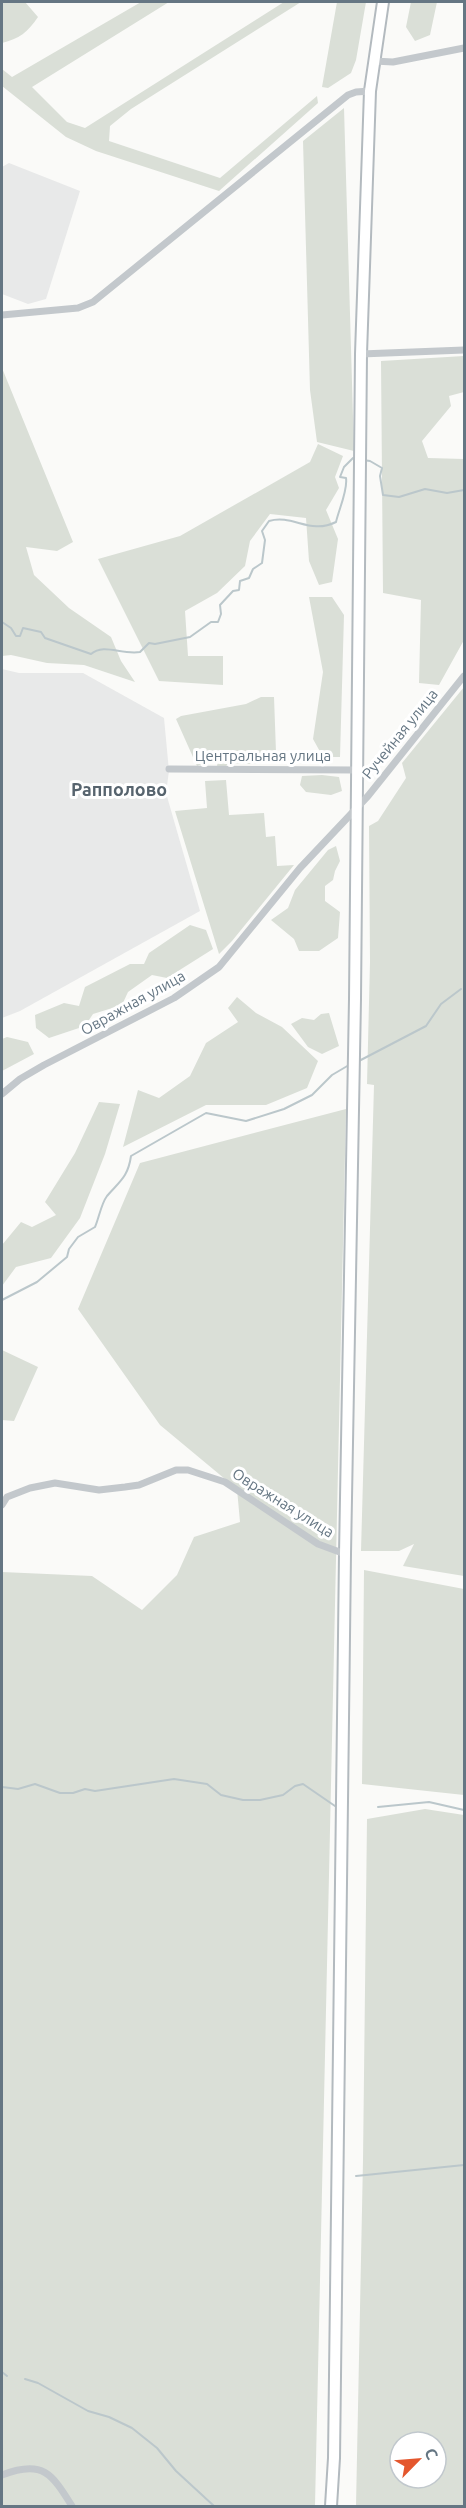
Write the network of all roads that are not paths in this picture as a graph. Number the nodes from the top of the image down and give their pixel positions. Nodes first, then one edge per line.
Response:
1 (383, 2) edge
2 (465, 48) edge
3 (374, 61) junction
4 (370, 91) junction
5 (2, 315) edge
6 (465, 350) edge
7 (361, 354) junction
8 (465, 676) edge
9 (169, 769) dead end
10 (357, 770) junction
11 (356, 808) junction
12 (2, 1092) edge
13 (2, 1506) edge
14 (345, 1554) junction
15 (2, 2475) edge
16 (72, 2506) edge
17 (331, 2506) edge

1 - 3 main road
2 - 3 street
3 - 4 main road
4 - 5 street
4 - 7 main road
6 - 7 street
7 - 10 main road
8 - 11 street, Ручейная улица
9 - 10 street, Центральная улица
10 - 11 main road
11 - 12 street, Овражная улица
11 - 14 main road
13 - 14 street, Овражная улица
14 - 17 main road
15 - 16 street

